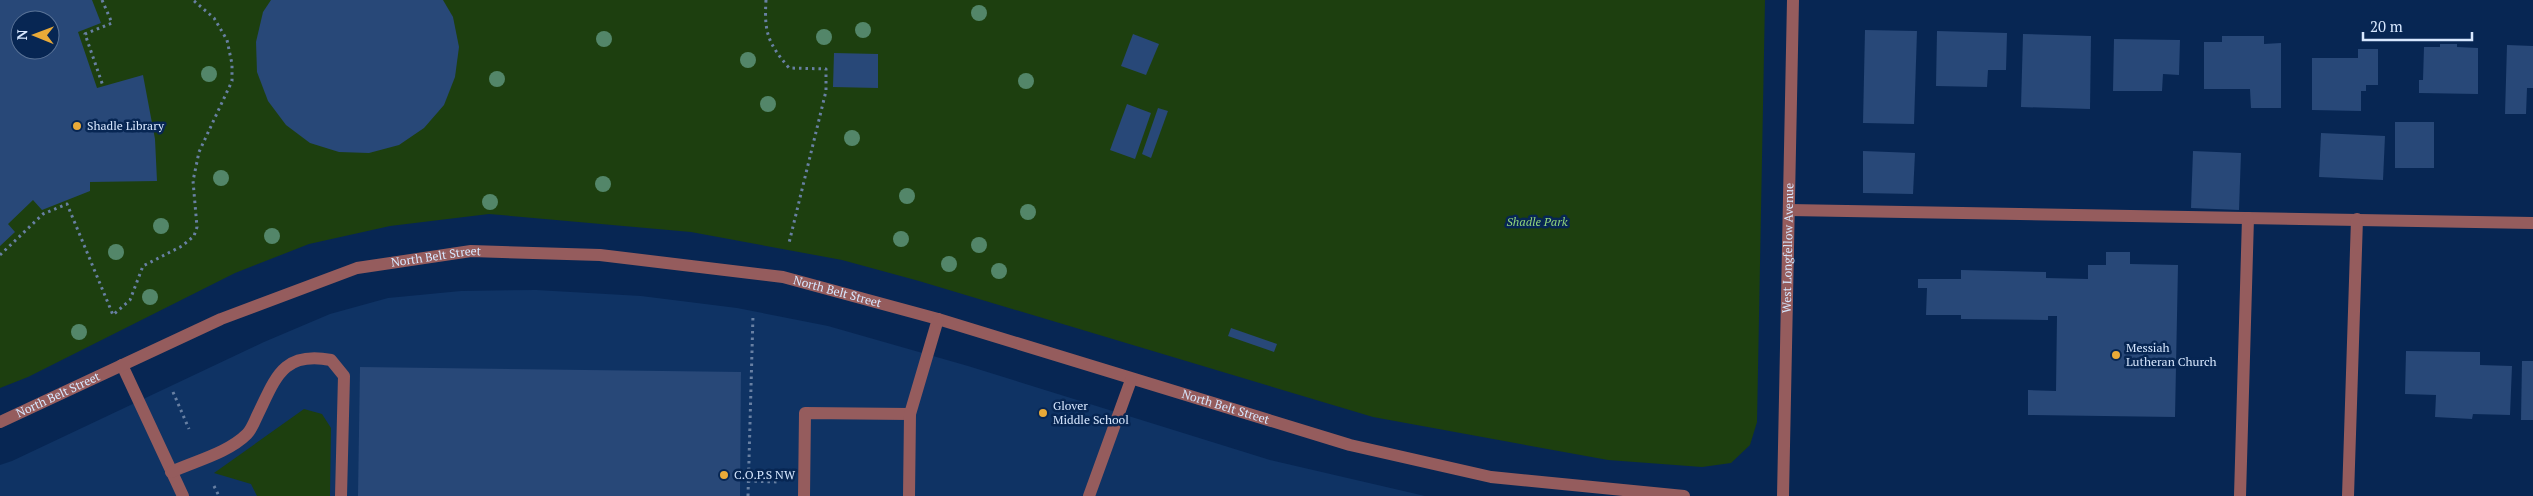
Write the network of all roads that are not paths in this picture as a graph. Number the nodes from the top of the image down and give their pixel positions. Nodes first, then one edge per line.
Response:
1 (1793, 0) edge
2 (1789, 210) junction
3 (2248, 218) junction
4 (2357, 220) junction
5 (2533, 222) edge
6 (938, 319) junction
7 (122, 365) junction
8 (1131, 380) junction
9 (910, 414) junction
10 (0, 422) edge
11 (172, 472) junction
12 (804, 490) edge
13 (183, 496) edge
14 (341, 496) edge
15 (909, 496) edge
16 (1089, 496) edge
17 (1684, 496) edge
18 (1782, 496) edge
19 (2240, 496) edge
20 (2348, 496) edge

1 - 2 street, West Longfellow Avenue
2 - 3 street
2 - 18 street, West Longfellow Avenue
3 - 4 street
3 - 19 street
4 - 5 street
4 - 20 street
6 - 7 street, North Belt Street
6 - 8 street, North Belt Street
6 - 9 street
7 - 10 street, North Belt Street
7 - 11 street
8 - 16 street
8 - 17 street, North Belt Street
9 - 12 street
9 - 15 street
11 - 13 street
11 - 14 street

